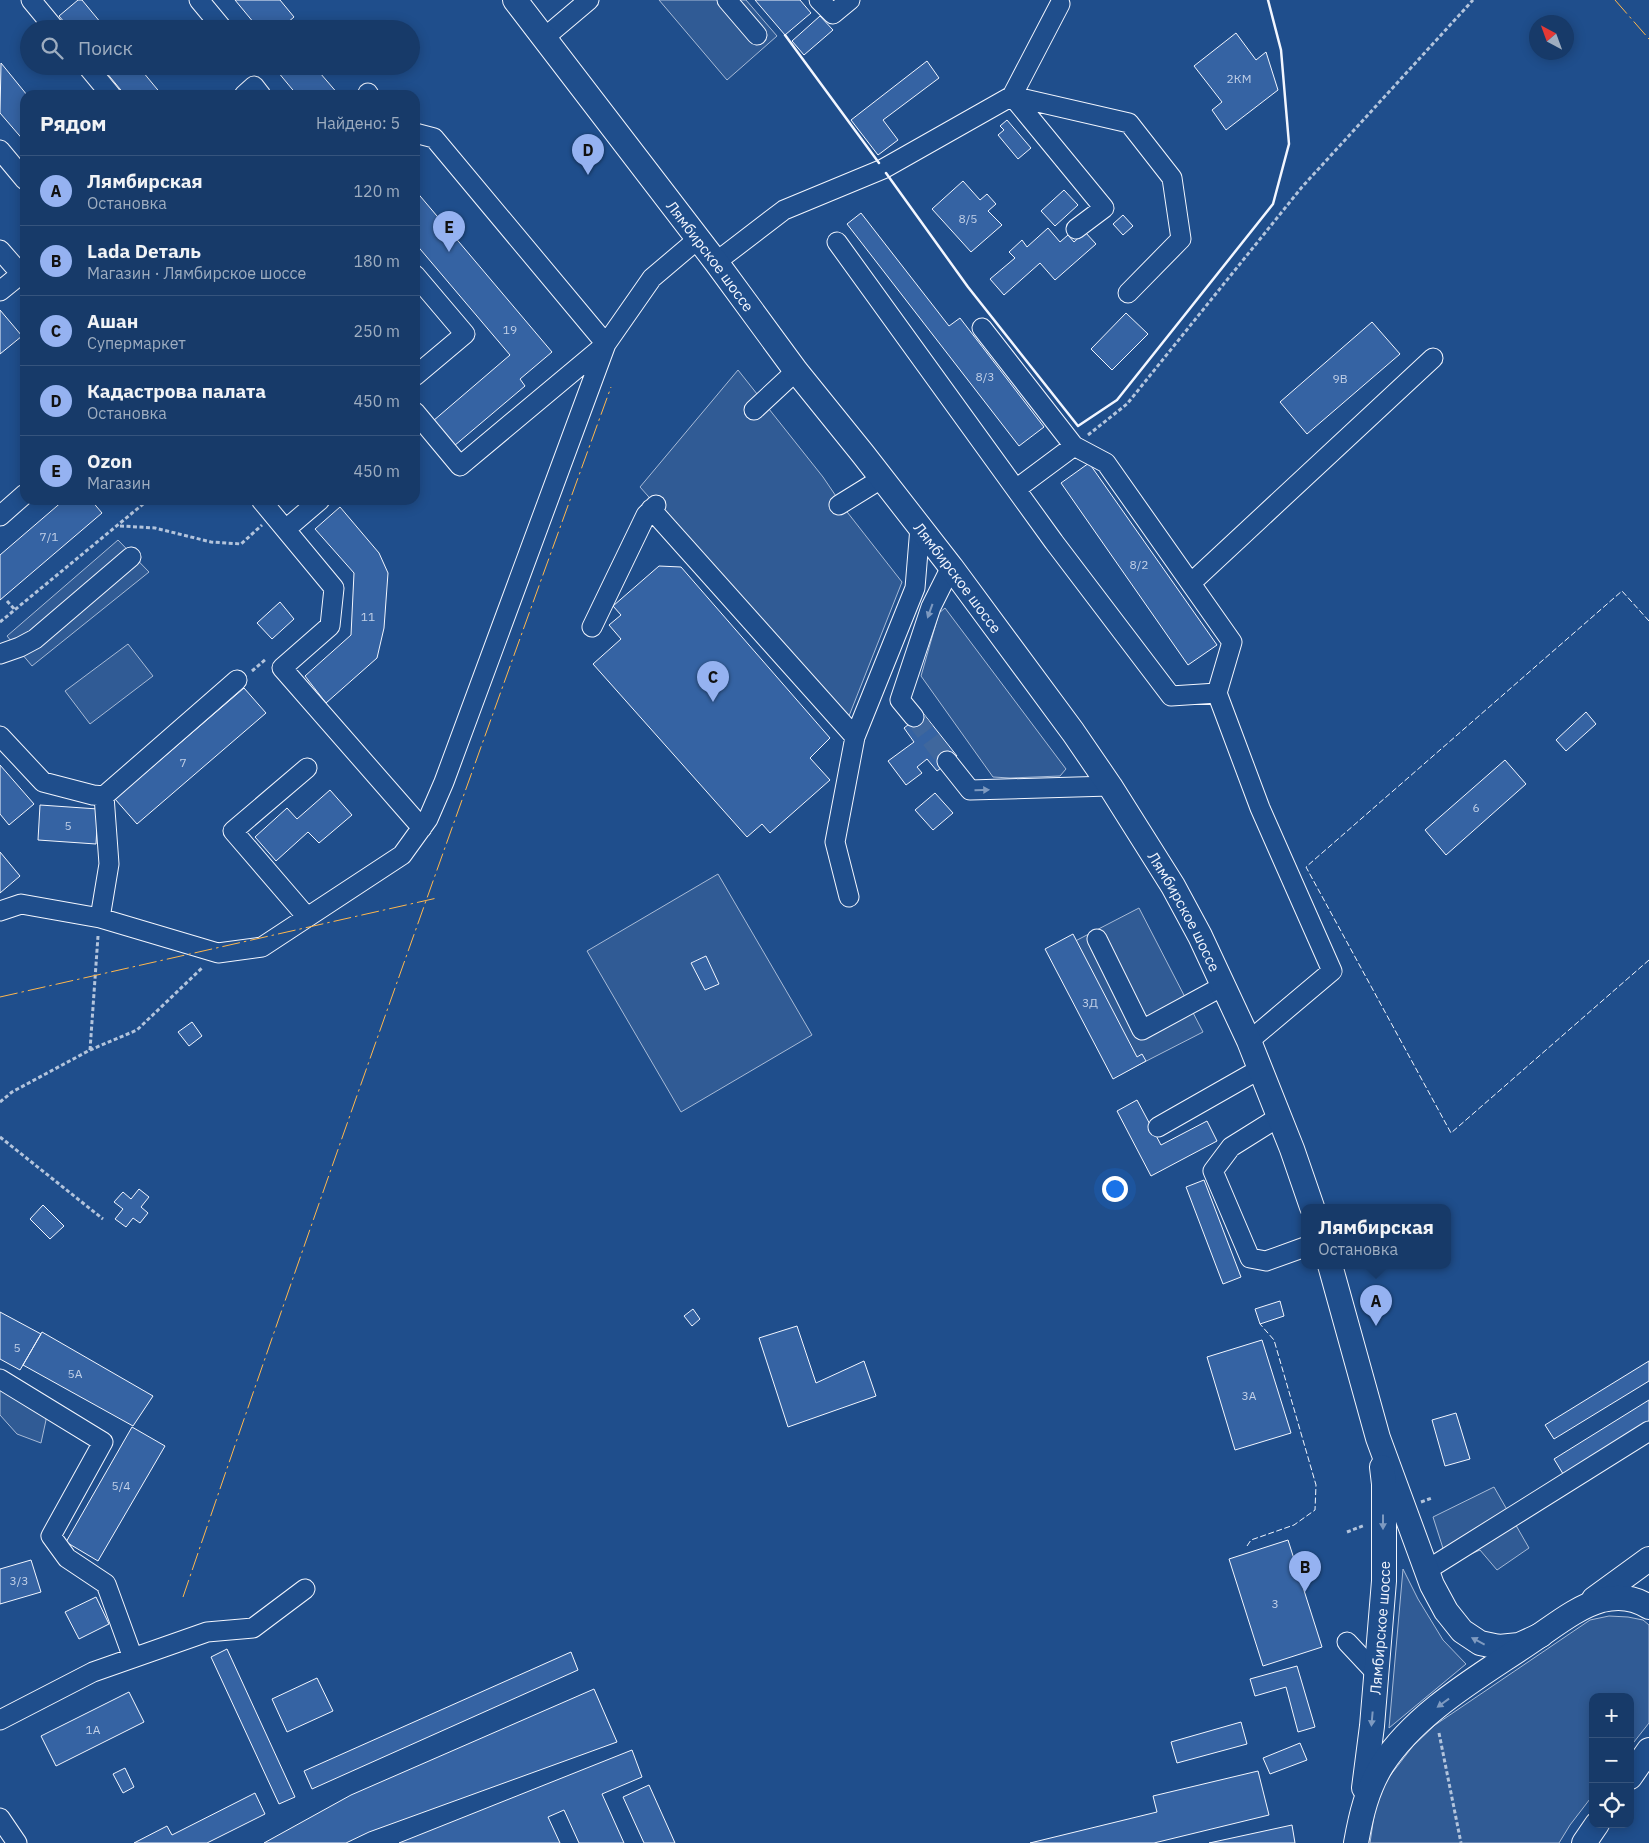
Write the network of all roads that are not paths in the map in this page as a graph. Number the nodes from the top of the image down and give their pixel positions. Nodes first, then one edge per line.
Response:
1 (31, 0) edge
2 (199, 0) edge
3 (515, 0) edge
4 (589, 0) edge
5 (727, 0) edge
6 (819, 0) edge
7 (850, 0) edge
8 (1060, 4) dead end
9 (48, 20) edge
10 (216, 20) edge
11 (757, 35) dead end
12 (544, 38) junction
13 (94, 75) edge
14 (107, 90) edge
15 (1012, 96) junction
16 (420, 134) edge
17 (0, 150) edge
18 (20, 174) edge
19 (1076, 229) dead end
20 (698, 238) junction
21 (837, 242) dead end
22 (0, 250) edge
23 (716, 262) junction
24 (20, 273) edge
25 (20, 275) edge
26 (420, 281) edge
27 (0, 292) edge
28 (1128, 293) dead end
29 (982, 328) dead end
30 (606, 344) junction
31 (1433, 358) dead end
32 (796, 371) junction
33 (420, 372) edge
34 (754, 410) dead end
35 (420, 418) edge
36 (1074, 446) junction
37 (882, 479) junction
38 (1016, 489) junction
39 (20, 498) edge
40 (265, 505) edge
41 (314, 505) edge
42 (839, 505) dead end
43 (0, 516) edge
44 (920, 527) junction
45 (286, 529) junction
46 (131, 557) dead end
47 (951, 567) junction
48 (1191, 583) junction
49 (592, 627) dead end
50 (0, 654) edge
51 (243, 676) road end
52 (1217, 693) junction
53 (914, 717) tunnel mouth
54 (0, 736) edge
55 (855, 737) junction
56 (947, 761) tunnel mouth
57 (307, 768) dead end
58 (1110, 786) junction
59 (104, 796) junction
60 (422, 828) junction
61 (849, 897) dead end
62 (0, 911) edge
63 (307, 917) junction
64 (100, 918) junction
65 (1097, 939) dead end
66 (1223, 986) junction
67 (1249, 1040) junction
68 (1260, 1069) junction
69 (1279, 1117) junction
70 (1158, 1128) dead end
71 (1311, 1204) edge
72 (1301, 1248) edge
73 (1331, 1269) edge
74 (0, 1379) edge
75 (1649, 1431) edge
76 (1378, 1438) junction
77 (1649, 1559) edge
78 (1427, 1570) junction
79 (305, 1589) dead end
80 (1649, 1607) edge
81 (1576, 1612) junction
82 (1541, 1635) junction
83 (1347, 1642) dead end
84 (133, 1658) junction
85 (1376, 1673) junction
86 (0, 1720) edge
87 (1649, 1750) edge
88 (1634, 1771) edge
89 (1360, 1817) junction
90 (0, 1818) edge
91 (1594, 1828) edge
92 (17, 1843) edge
93 (1356, 1843) edge
94 (1584, 1843) edge

1 - 9 street
2 - 10 street
3 - 12 main road, Лямбирское шоссе
4 - 12 street
5 - 11 street
6 - 7 street
8 - 15 street
12 - 20 main road, Лямбирское шоссе
13 - 14 street
15 - 19 street
15 - 23 street
15 - 28 street
16 - 30 street
17 - 18 street
20 - 23 main road, Лямбирское шоссе
20 - 30 street
21 - 38 street
22 - 24 street
23 - 32 main road, Лямбирское шоссе
25 - 27 street
26 - 33 street
29 - 36 street
30 - 35 street
30 - 60 street
31 - 48 street
32 - 34 street
32 - 37 main road, Лямбирское шоссе
36 - 38 street
36 - 48 street
37 - 42 street
37 - 44 main road, Лямбирское шоссе
38 - 52 street
39 - 43 street
40 - 45 street
41 - 45 street
44 - 47 main road, Лямбирское шоссе
44 - 55 street
45 - 60 street
46 - 50 street
47 -> 53 street
47 - 58 main road, Лямбирское шоссе
48 - 52 street
49 - 55 street
51 - 59 street
52 - 67 street
54 - 59 street
55 - 61 street
56 -> 58 street
57 - 63 street
58 - 66 main road, Лямбирское шоссе
59 - 64 street
60 - 63 street
62 - 64 street
63 - 64 street
65 - 66 street
66 - 67 main road, Лямбирское шоссе
67 - 68 main road, Лямбирское шоссе
68 - 69 main road, Лямбирское шоссе
68 - 70 street
69 - 71 main road, Лямбирское шоссе
69 - 72 street
73 - 76 main road, Лямбирское шоссе
74 - 84 street
75 - 78 street
76 - 78 main road, Лямбирское шоссе
76 -> 85 main road, Лямбирское шоссе
77 - 81 main road
82 -> 78 main road, Лямбирское шоссе
79 - 84 street
80 - 81 main road
81 - 82 main road
82 -> 89 main road
83 - 85 street
84 - 86 street
85 -> 89 main road, Лямбирское шоссе
87 - 88 main road
89 - 93 main road
90 - 92 street
91 - 94 main road

